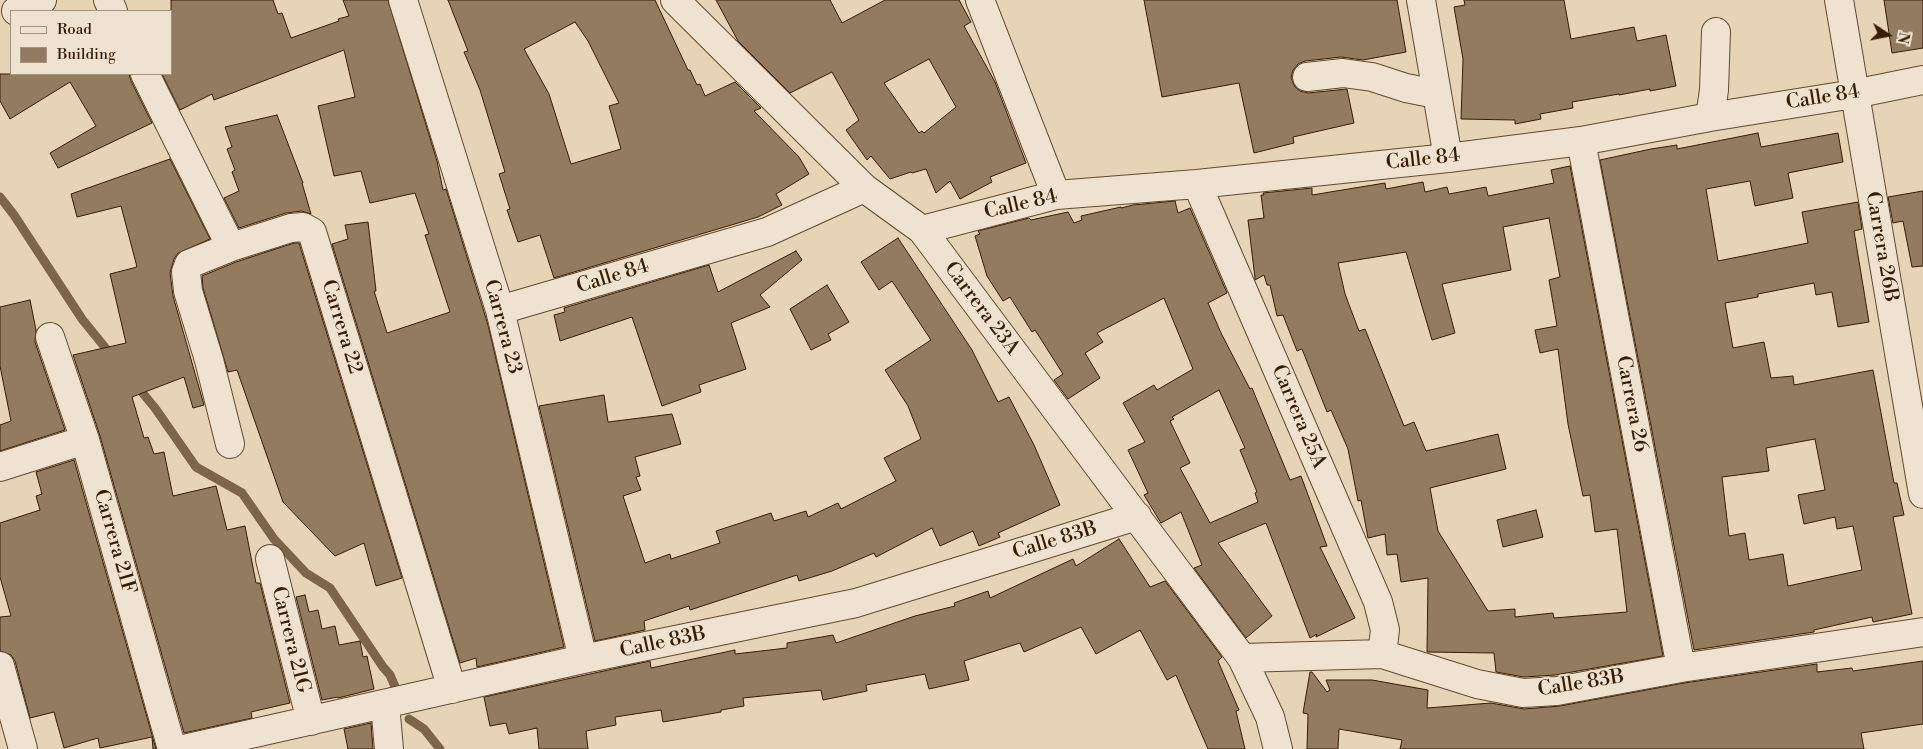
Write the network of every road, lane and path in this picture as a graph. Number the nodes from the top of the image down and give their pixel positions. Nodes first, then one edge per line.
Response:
1 (42, 0) edge
2 (403, 0) edge
3 (676, 0) edge
4 (980, 0) edge
5 (1421, 0) edge
6 (1840, 0) edge
7 (18, 10) edge
8 (1716, 32) dead end
9 (145, 75) edge
10 (1307, 77) dead end
11 (1923, 80) edge
12 (1436, 94) junction
13 (1854, 94) junction
14 (1710, 117) junction
15 (1581, 141) junction
16 (1448, 158) junction
17 (1197, 184) junction
18 (864, 188) junction
19 (1056, 196) junction
20 (922, 230) junction
21 (231, 248) junction
22 (500, 310) junction
23 (50, 337) dead end
24 (1915, 395) edge
25 (85, 440) junction
26 (230, 444) dead end
27 (0, 467) edge
28 (1923, 494) edge
29 (1136, 516) junction
30 (270, 559) dead end
31 (1923, 632) edge
32 (1382, 654) junction
33 (1242, 658) junction
34 (583, 660) junction
35 (0, 666) edge
36 (1681, 668) junction
37 (452, 689) junction
38 (396, 701) junction
39 (311, 721) junction
40 (23, 749) edge
41 (172, 749) edge
42 (184, 749) edge
43 (389, 749) edge
44 (1278, 749) edge

1 - 7 street
2 - 22 street, Carrera 23
3 - 18 street, Carrera 23A
4 - 19 street
5 - 12 street
6 - 13 street, Carrera 26B
8 - 14 street
9 - 21 street
10 - 12 street
11 - 13 street, Calle 84
12 - 16 street
13 - 14 street, Calle 84
13 - 24 street, Carrera 26B
14 - 15 street, Calle 84
15 - 16 street, Calle 84
15 - 36 street, Carrera 26
16 - 17 street, Calle 84
17 - 19 street, Calle 84
17 - 32 street, Carrera 25A
18 - 20 street, Carrera 23A
18 - 22 street, Calle 84
19 - 20 street, Calle 84
20 - 29 street, Carrera 23A
21 - 26 street
21 - 37 street, Carrera 22
22 - 34 street, Carrera 23
23 - 25 street, Carrera 21F
24 - 28 street, Carrera 26B
25 - 27 street
25 - 41 street, Carrera 21F
29 - 33 street, Carrera 23A
29 - 34 street, Calle 83B
30 - 39 street, Carrera 21G
31 - 36 street, Calle 83B
32 - 33 street, Calle 83B
32 - 36 street, Calle 83B
33 - 44 street, Carrera 23A
34 - 37 street, Calle 83B
35 - 40 street
37 - 38 street, Calle 83B
38 - 39 street, Calle 83B
38 - 43 street
39 - 42 street, Calle 83B

